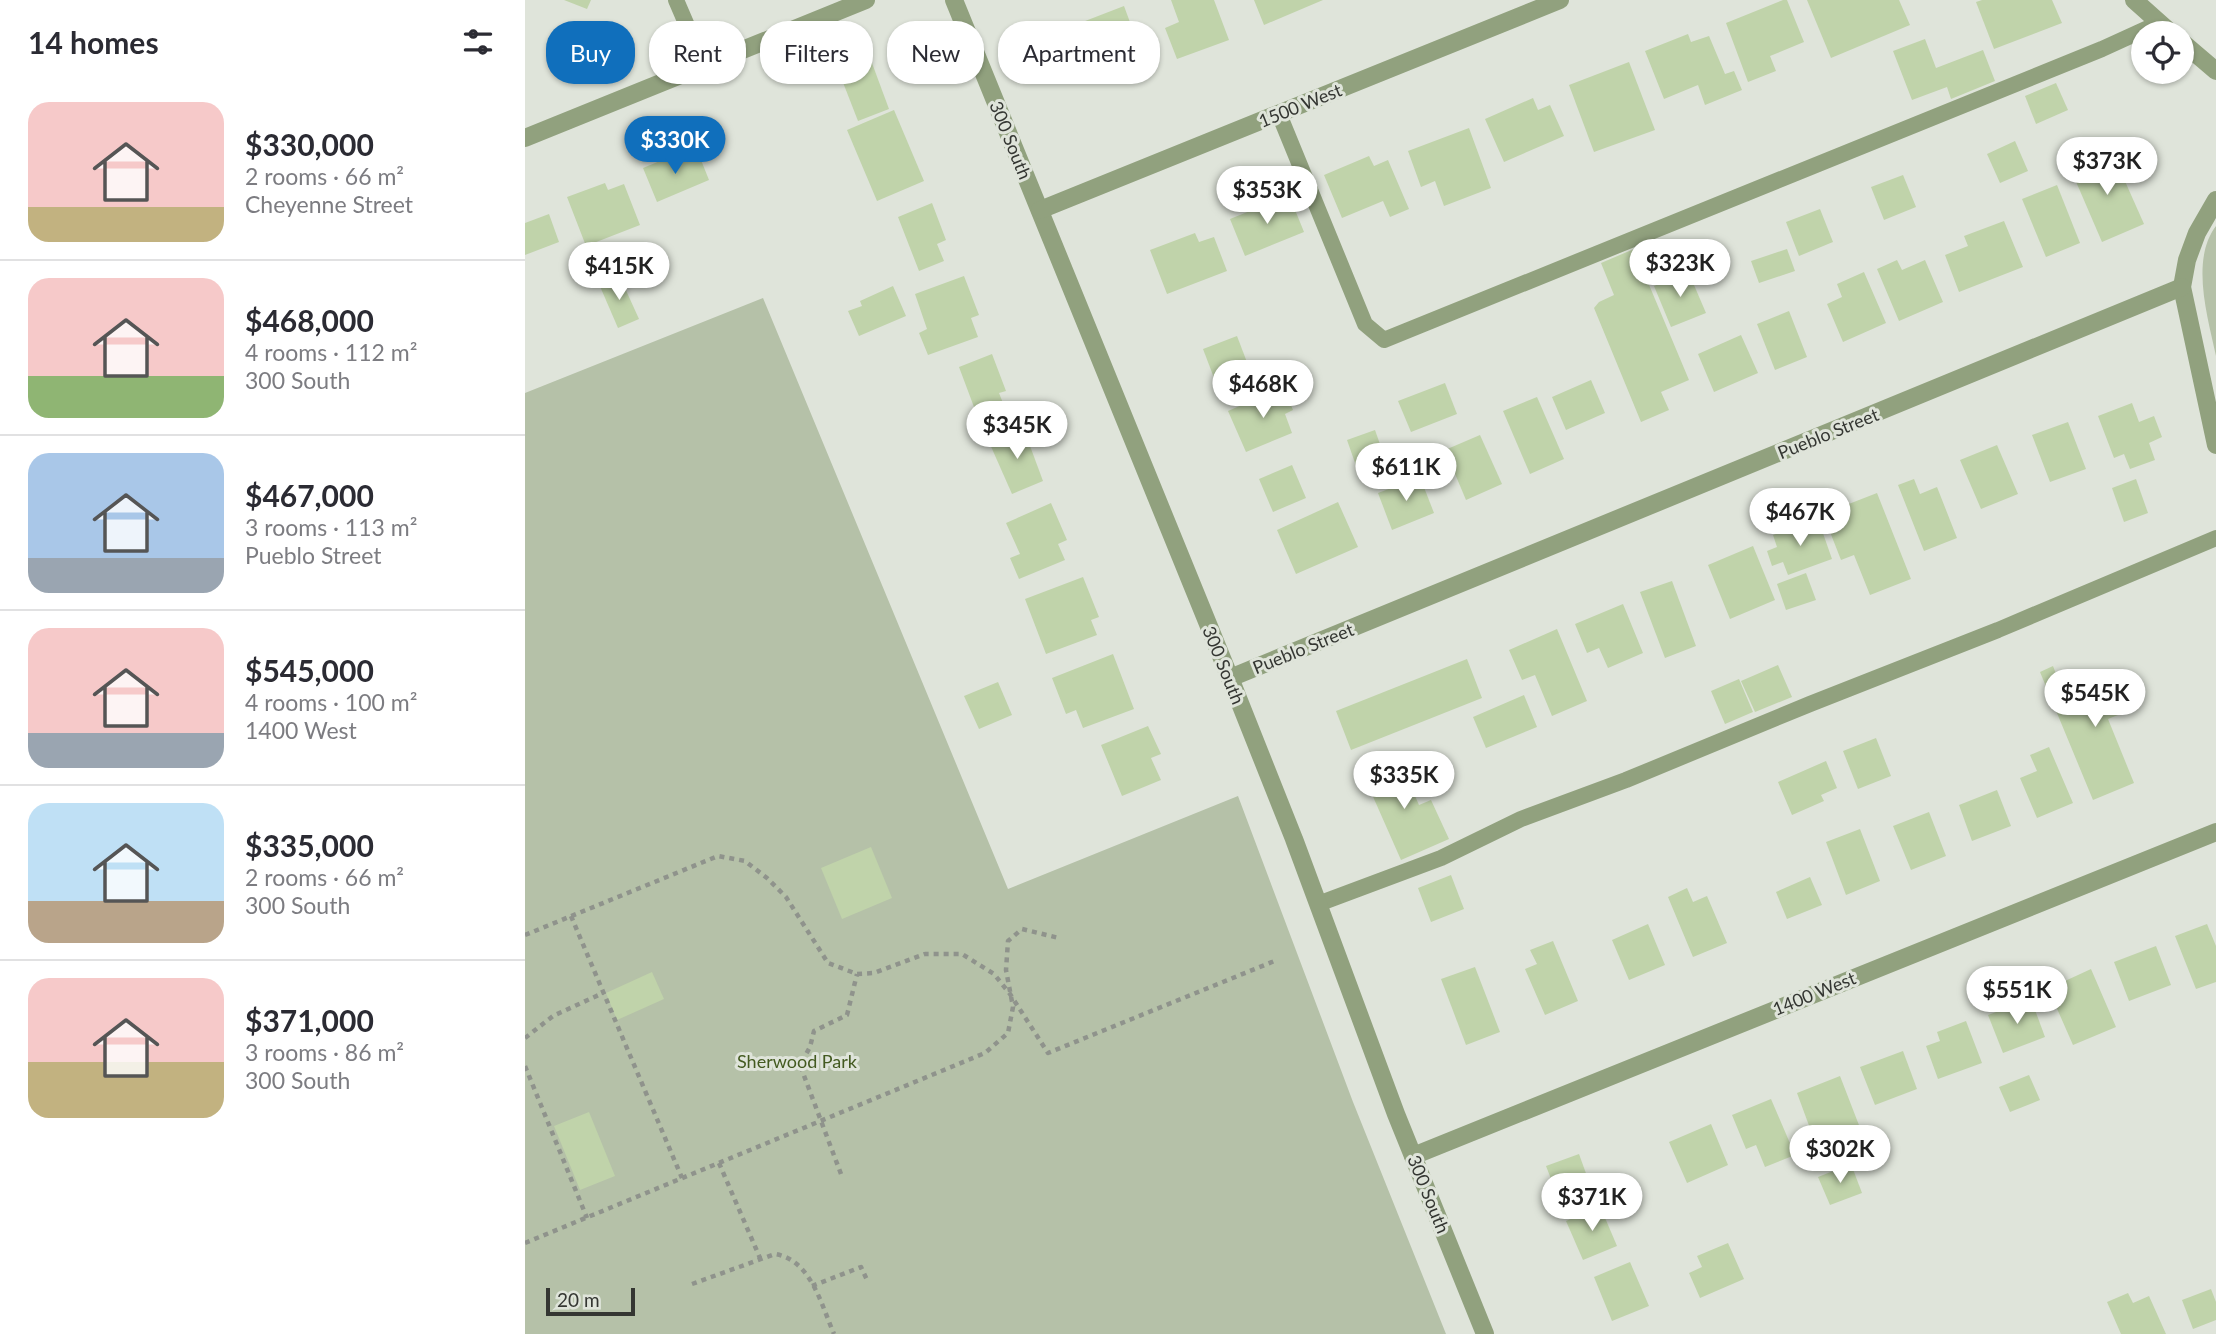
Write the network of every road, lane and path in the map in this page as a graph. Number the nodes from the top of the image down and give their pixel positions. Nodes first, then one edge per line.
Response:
1 (676, 0) edge
2 (866, 0) edge
3 (954, 0) edge
4 (1560, 0) edge
5 (2134, 0) edge
6 (685, 21) edge
7 (2157, 21) edge
8 (2131, 39) edge
9 (746, 48) edge
10 (2194, 52) edge
11 (2216, 71) edge
12 (657, 84) edge
13 (1279, 114) junction
14 (525, 138) edge
15 (2216, 200) edge
16 (1040, 210) junction
17 (2182, 287) junction
18 (2216, 445) edge
19 (2216, 538) edge
20 (1230, 678) junction
21 (2216, 832) edge
22 (1318, 904) junction
23 (571, 916) junction
24 (525, 935) edge
25 (1059, 938) dead end
26 (1277, 960) dead end
27 (857, 974) junction
28 (603, 993) junction
29 (1010, 995) junction
30 (525, 1038) edge
31 (525, 1066) edge
32 (527, 1075) edge
33 (821, 1121) junction
34 (1413, 1156) junction
35 (719, 1163) junction
36 (841, 1174) dead end
37 (682, 1178) junction
38 (587, 1218) junction
39 (525, 1243) edge
40 (760, 1258) junction
41 (867, 1280) dead end
42 (692, 1284) dead end
43 (812, 1286) junction
44 (835, 1334) edge
45 (1485, 1334) edge

1 - 6 lane
2 - 9 street
3 - 16 street, 300 South
4 - 13 street, 1500 West
5 - 7 street
8 - 13 lane
10 - 11 street
12 - 14 street
13 - 16 street, 1500 West
15 - 17 street
16 - 20 street, 300 South
17 - 18 street
17 - 20 street, Pueblo Street
19 - 22 lane
20 - 22 street, 300 South
21 - 34 street, 1400 West
22 - 34 street, 300 South
23 - 24 path
23 - 27 path
23 - 28 path
25 - 29 path
26 - 29 path
27 - 29 path
27 - 33 path
28 - 30 path
28 - 37 path
29 - 33 path
31 - 32 path
32 - 38 path
33 - 35 path
33 - 36 path
34 - 45 street, 300 South
35 - 37 path
35 - 40 path
37 - 38 path
38 - 39 path
40 - 42 path
40 - 43 path
41 - 43 path
43 - 44 path

